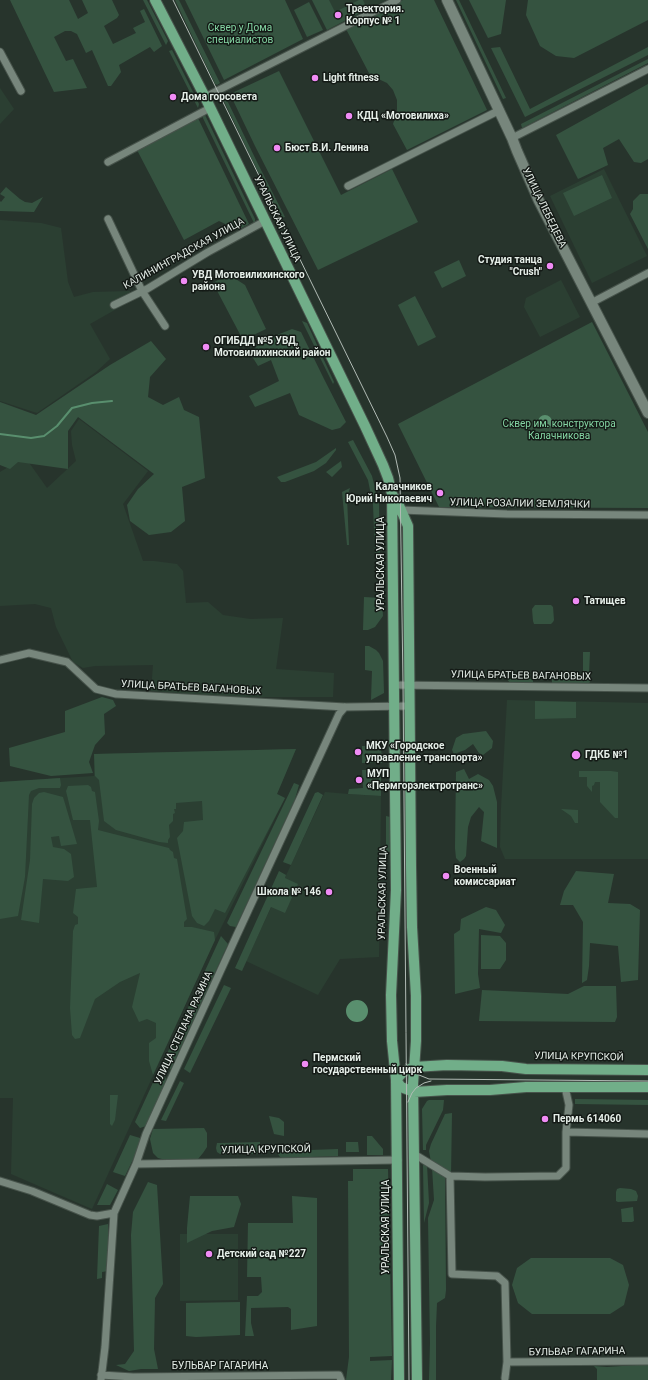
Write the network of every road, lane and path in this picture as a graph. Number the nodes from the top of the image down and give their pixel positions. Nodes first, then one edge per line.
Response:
1 (155, 0) edge
2 (397, 0) edge
3 (447, 0) edge
4 (0, 52) edge
5 (648, 69) edge
6 (21, 91) dead end
7 (204, 97) junction
8 (210, 108) junction
9 (500, 110) junction
10 (512, 138) junction
11 (108, 162) dead end
12 (348, 186) dead end
13 (108, 219) dead end
14 (265, 221) junction
15 (648, 273) edge
16 (142, 291) junction
17 (591, 303) junction
18 (114, 305) dead end
19 (165, 326) dead end
20 (648, 413) edge
21 (397, 513) junction
22 (648, 515) edge
23 (0, 660) edge
24 (409, 684) junction
25 (394, 685) junction
26 (648, 688) edge
27 (345, 706) junction
28 (394, 706) junction
29 (409, 706) junction
30 (414, 1067) junction
31 (648, 1070) edge
32 (396, 1080) junction
33 (565, 1087) junction
34 (648, 1087) edge
35 (414, 1092) junction
36 (566, 1132) junction
37 (648, 1134) edge
38 (414, 1154) junction
39 (398, 1160) junction
40 (136, 1164) junction
41 (450, 1176) junction
42 (0, 1181) edge
43 (114, 1213) junction
44 (648, 1361) edge
45 (507, 1362) junction
46 (399, 1377) edge
47 (417, 1377) edge
48 (101, 1378) edge
49 (505, 1378) dead end
50 (341, 1380) edge

1 - 7 main road, УРАЛЬСКАЯ УЛИЦА
2 - 7 street
3 - 9 street, УЛИЦА ЛЕБЕДЕВА
4 - 6 street
5 - 10 street
7 - 8 main road, УРАЛЬСКАЯ УЛИЦА
8 - 11 street
8 - 14 main road, УРАЛЬСКАЯ УЛИЦА
9 - 10 street, УЛИЦА ЛЕБЕДЕВА
9 - 12 street
10 - 17 street, УЛИЦА ЛЕБЕДЕВА
13 - 16 street
14 - 16 street, КАЛИНИНГРАДСКАЯ УЛИЦА
14 - 21 main road, УРАЛЬСКАЯ УЛИЦА
15 - 17 street
16 - 18 street, КАЛИНИНГРАДСКАЯ УЛИЦА
16 - 19 street
17 - 20 street, УЛИЦА ЛЕБЕДЕВА
21 - 22 street, УЛИЦА РОЗАЛИИ ЗЕМЛЯЧКИ
21 - 24 main road, УРАЛЬСКАЯ УЛИЦА
21 - 25 main road, УРАЛЬСКАЯ УЛИЦА
23 - 27 street, УЛИЦА БРАТЬЕВ ВАГАНОВЫХ
24 - 25 street, УЛИЦА БРАТЬЕВ ВАГАНОВЫХ
24 - 26 street, УЛИЦА БРАТЬЕВ ВАГАНОВЫХ
24 - 29 main road, УРАЛЬСКАЯ УЛИЦА
25 - 28 main road, УРАЛЬСКАЯ УЛИЦА
27 - 28 street, УЛИЦА БРАТЬЕВ ВАГАНОВЫХ
27 - 40 street, УЛИЦА СТЕПАНА РАЗИНА
28 - 29 street
28 - 32 main road, УРАЛЬСКАЯ УЛИЦА
29 - 30 main road, УРАЛЬСКАЯ УЛИЦА
30 - 31 main road, УЛИЦА КРУПСКОЙ
30 - 32 main road
30 - 35 main road, УРАЛЬСКАЯ УЛИЦА
32 - 35 main road
32 - 39 main road, УРАЛЬСКАЯ УЛИЦА
33 - 34 main road
33 - 35 main road
33 - 36 street
35 - 38 main road, УРАЛЬСКАЯ УЛИЦА
36 - 37 street
36 - 41 street
38 - 41 street
38 - 47 main road, УРАЛЬСКАЯ УЛИЦА
39 - 40 street, УЛИЦА КРУПСКОЙ
39 - 46 main road, УРАЛЬСКАЯ УЛИЦА
40 - 43 street, УЛИЦА СТЕПАНА РАЗИНА
41 - 45 street
42 - 43 street
43 - 48 street, УЛИЦА СТЕПАНА РАЗИНА
44 - 45 street, БУЛЬВАР ГАГАРИНА
45 - 49 street
48 - 50 street, БУЛЬВАР ГАГАРИНА

